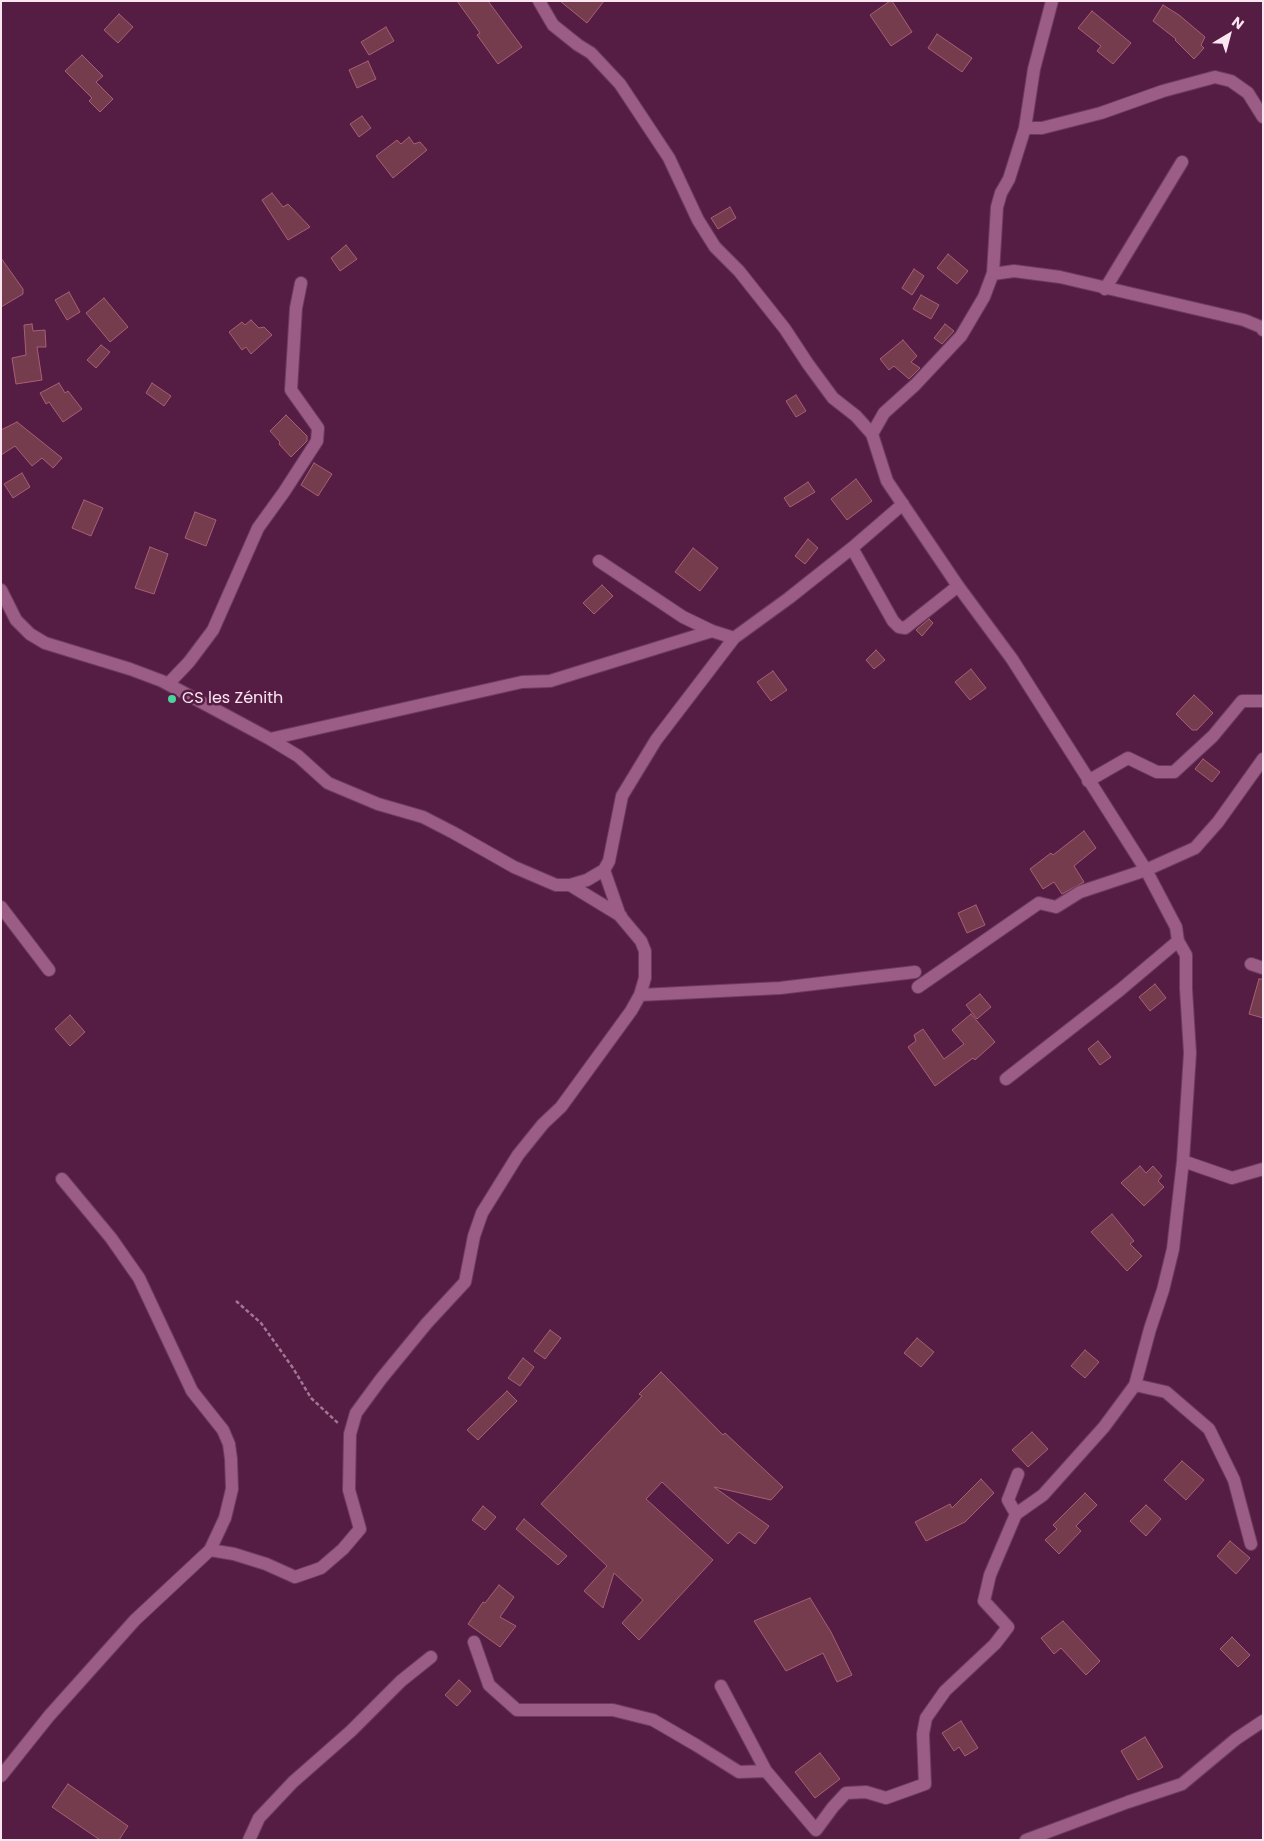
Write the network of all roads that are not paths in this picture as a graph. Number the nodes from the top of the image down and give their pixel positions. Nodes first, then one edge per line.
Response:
1 (539, 1) edge
2 (1052, 1) edge
3 (1263, 117) edge
4 (1026, 128) junction
5 (1182, 162) dead end
6 (993, 274) junction
7 (301, 283) dead end
8 (1106, 289) junction
9 (1263, 330) edge
10 (872, 434) junction
11 (903, 504) junction
12 (852, 548) junction
13 (599, 561) dead end
14 (958, 586) junction
15 (1, 590) edge
16 (712, 631) junction
17 (734, 638) junction
18 (168, 684) junction
19 (1263, 701) edge
20 (270, 739) junction
21 (1263, 759) edge
22 (1088, 781) junction
23 (604, 870) junction
24 (1146, 870) junction
25 (570, 885) junction
26 (1, 907) edge
27 (621, 917) junction
28 (1178, 940) junction
29 (49, 970) dead end
30 (915, 972) dead end
31 (918, 987) dead end
32 (640, 995) junction
33 (1006, 1079) dead end
34 (1183, 1161) junction
35 (1263, 1169) edge
36 (62, 1179) dead end
37 (1135, 1385) junction
38 (1018, 1474) dead end
39 (1016, 1514) junction
40 (1252, 1544) dead end
41 (210, 1550) junction
42 (474, 1642) dead end
43 (431, 1657) dead end
44 (721, 1686) dead end
45 (1263, 1721) edge
46 (766, 1771) junction
47 (1, 1776) edge
48 (249, 1840) edge
49 (1026, 1840) edge

1 - 10 street
2 - 4 street
3 - 4 street
4 - 6 street
5 - 8 street
6 - 8 street
6 - 10 street
7 - 18 street
8 - 9 street
10 - 11 street
11 - 12 street
11 - 14 street
12 - 14 street
12 - 17 street
13 - 16 street
14 - 22 street
15 - 18 street
16 - 17 street
16 - 20 street
17 - 23 street
18 - 20 street
19 - 22 street
20 - 25 street
21 - 24 street
22 - 24 street
23 - 25 street
23 - 27 street
24 - 28 street
24 - 31 street
25 - 27 street
26 - 29 street
27 - 32 street
28 - 33 street
28 - 34 street
30 - 32 street
32 - 41 street
34 - 35 street
34 - 37 street
36 - 41 street
37 - 39 street
37 - 40 street
38 - 39 street
39 - 46 street
41 - 47 street
42 - 46 street
43 - 48 street
44 - 46 street
45 - 49 street

